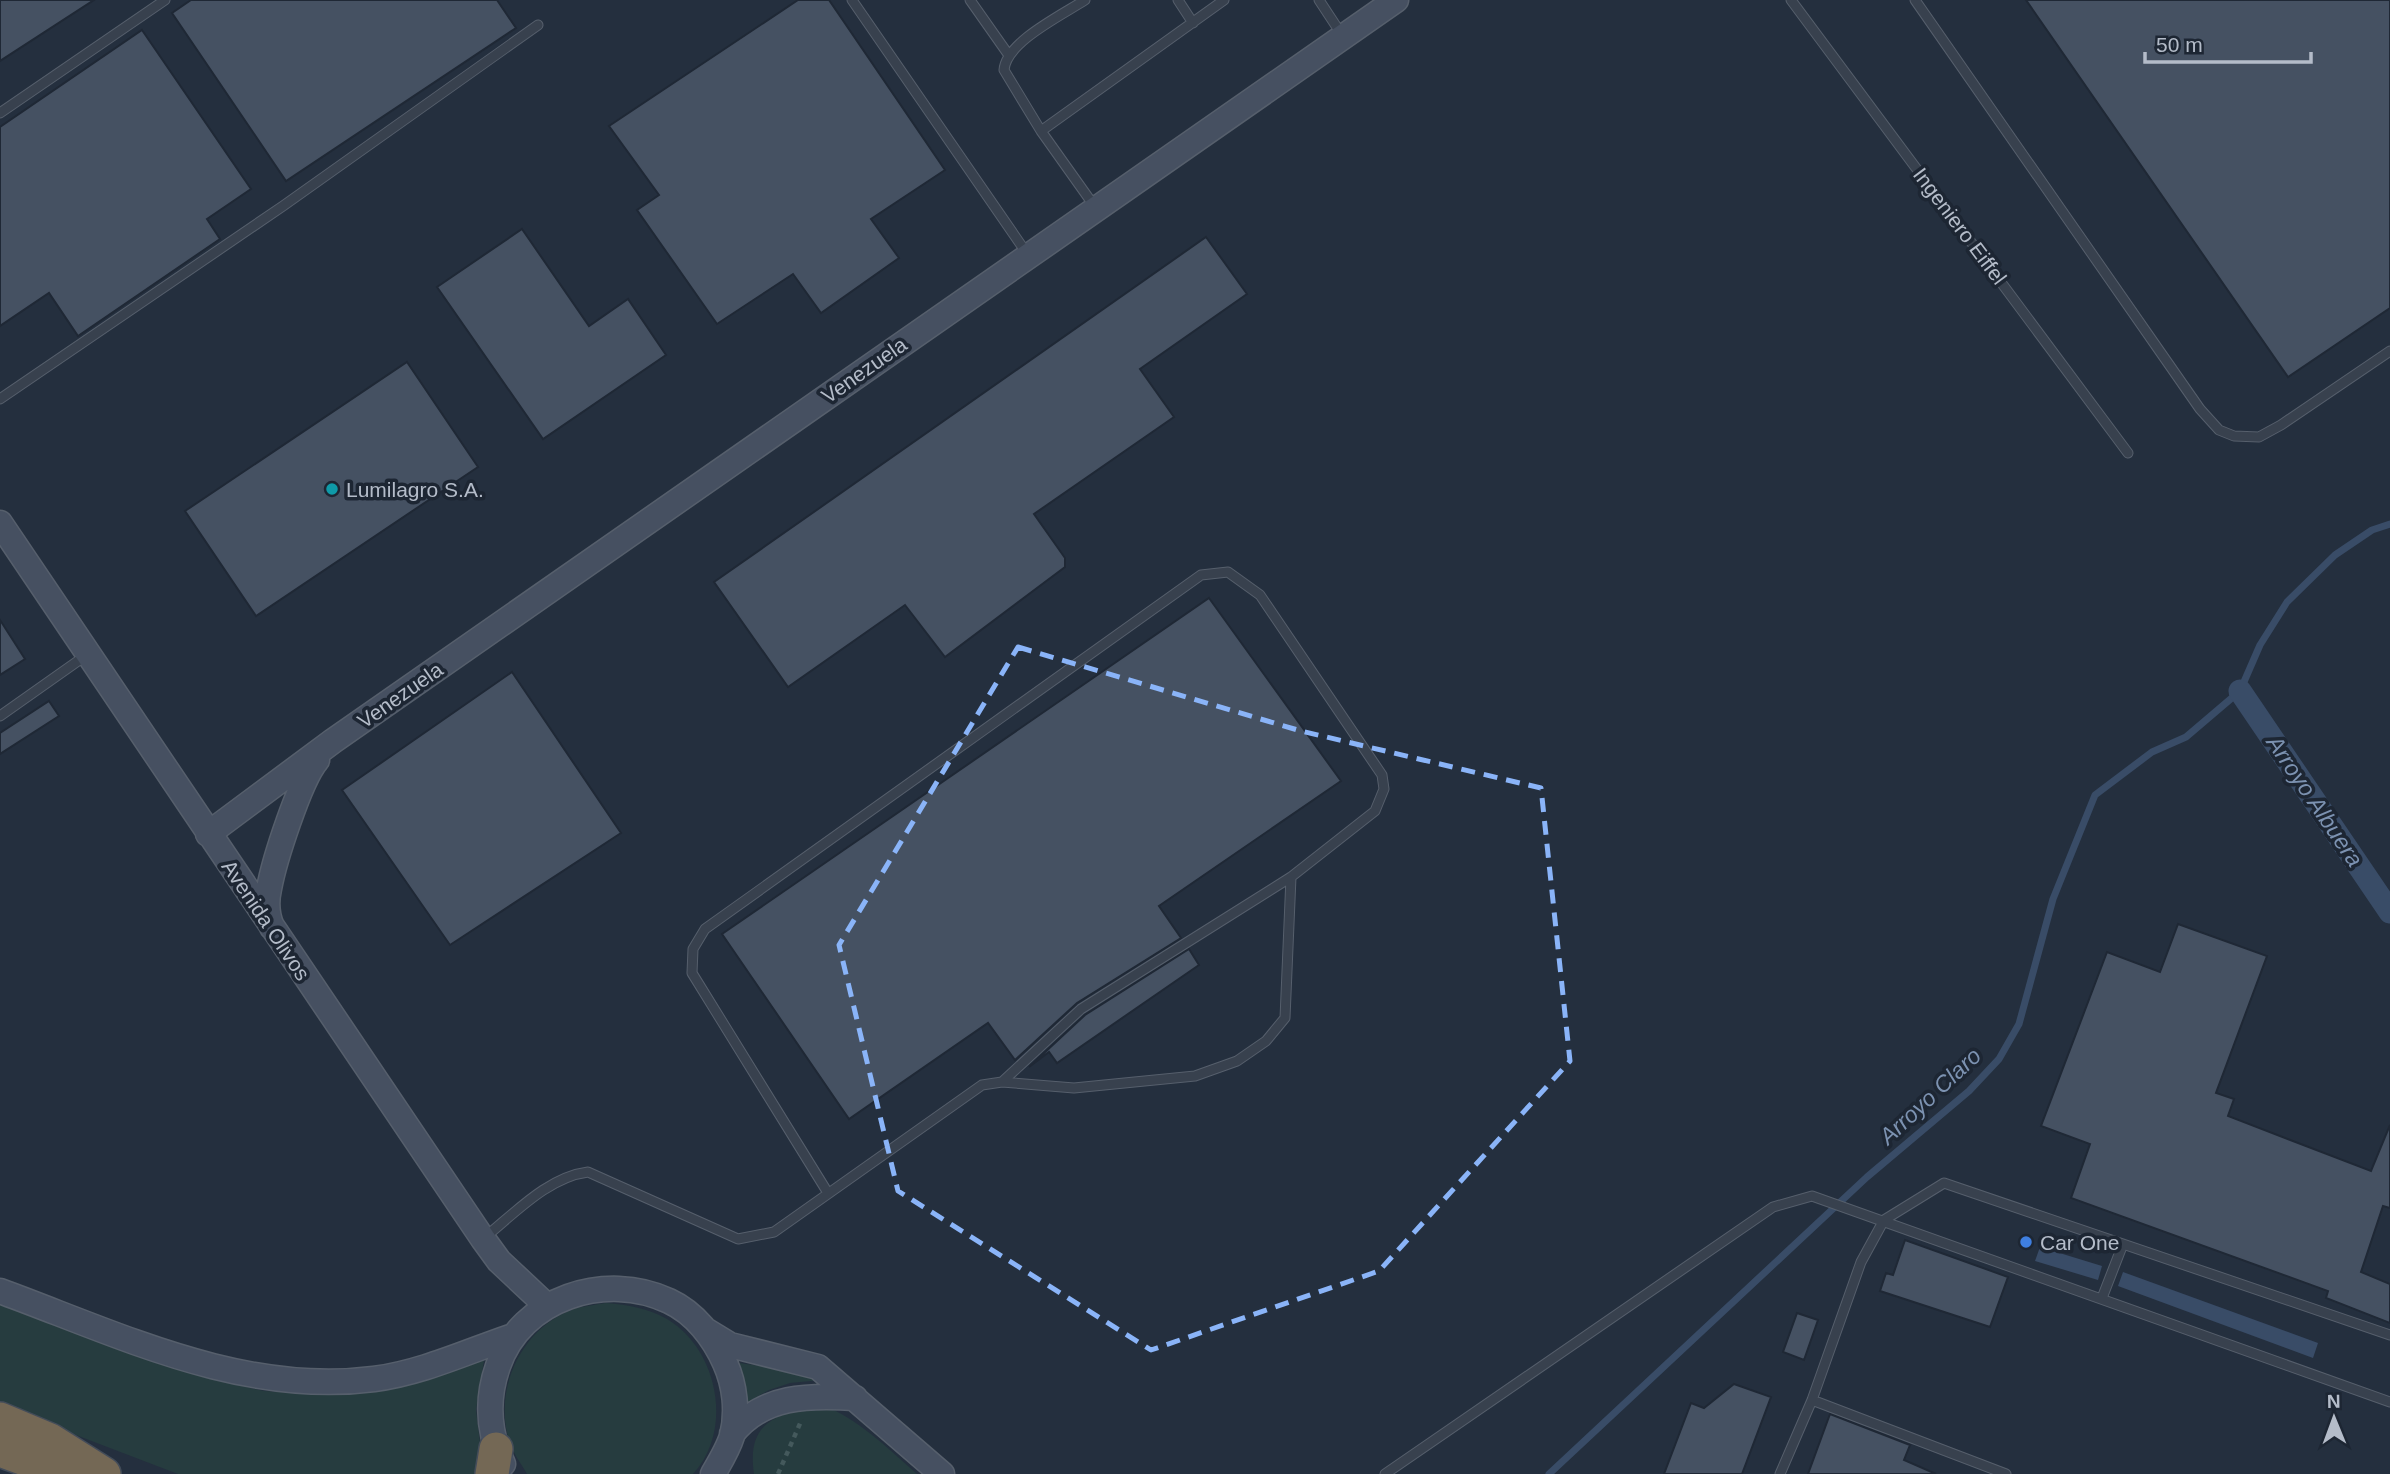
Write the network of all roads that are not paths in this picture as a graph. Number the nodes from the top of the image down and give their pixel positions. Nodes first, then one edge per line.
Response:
1 (165, 0) edge
2 (852, 0) edge
3 (970, 0) edge
4 (1085, 0) edge
5 (1178, 0) edge
6 (1224, 0) edge
7 (1319, 0) edge
8 (1396, 0) edge
9 (1791, 0) edge
10 (1915, 0) edge
11 (1193, 23) junction
12 (538, 25) dead end
13 (1343, 37) junction
14 (1008, 54) junction
15 (0, 113) edge
16 (1041, 131) junction
17 (1096, 209) junction
18 (1028, 256) junction
19 (2390, 351) edge
20 (0, 399) edge
21 (2129, 453) dead end
22 (0, 523) edge
23 (90, 652) junction
24 (0, 716) edge
25 (333, 741) junction
26 (208, 834) junction
27 (1291, 877) junction
28 (275, 935) junction
29 (1002, 1082) junction
30 (828, 1193) junction
31 (1880, 1219) junction
32 (483, 1239) junction
33 (2123, 1244) junction
34 (0, 1291) edge
35 (2102, 1298) junction
36 (547, 1306) junction
37 (706, 1330) junction
38 (2390, 1335) edge
39 (510, 1337) junction
40 (855, 1398) junction
41 (1812, 1400) junction
42 (2390, 1402) edge
43 (0, 1419) edge
44 (0, 1450) edge
45 (726, 1459) edge
46 (499, 1466) edge
47 (66, 1474) edge
48 (104, 1474) edge
49 (943, 1474) edge
50 (1385, 1474) edge
51 (1780, 1474) edge
52 (2006, 1474) edge

1 - 15 lane
2 - 18 lane
3 - 14 lane
4 - 14 lane
5 - 11 lane
6 - 11 lane
7 - 13 lane
8 - 13 street, Venezuela
9 - 21 lane, Ingeniero Eiffel
10 - 19 lane
11 - 16 lane
12 - 20 lane
13 - 17 street, Venezuela
14 - 16 lane
16 - 17 lane
17 - 18 street, Venezuela
18 - 25 street, Venezuela
22 - 23 street, Avenida Olivos
23 - 24 lane
23 - 26 street, Avenida Olivos
25 - 26 street
25 - 28 street
26 - 28 street, Avenida Olivos
27 - 29 lane
27 - 29 lane
27 - 30 lane
28 - 32 street, Avenida Olivos
29 - 30 lane
30 - 32 lane
31 - 33 lane
31 - 35 lane
31 - 41 lane
31 - 50 lane
32 - 36 street, Avenida Olivos
33 - 35 lane
33 - 38 lane
34 - 39 street
35 - 42 lane
36 - 37 street
36 - 39 street
37 - 40 street
37 - 45 street
39 - 46 street
40 - 45 street
40 - 49 street
41 - 51 lane
41 - 52 lane
43 - 48 highway
44 - 47 highway

